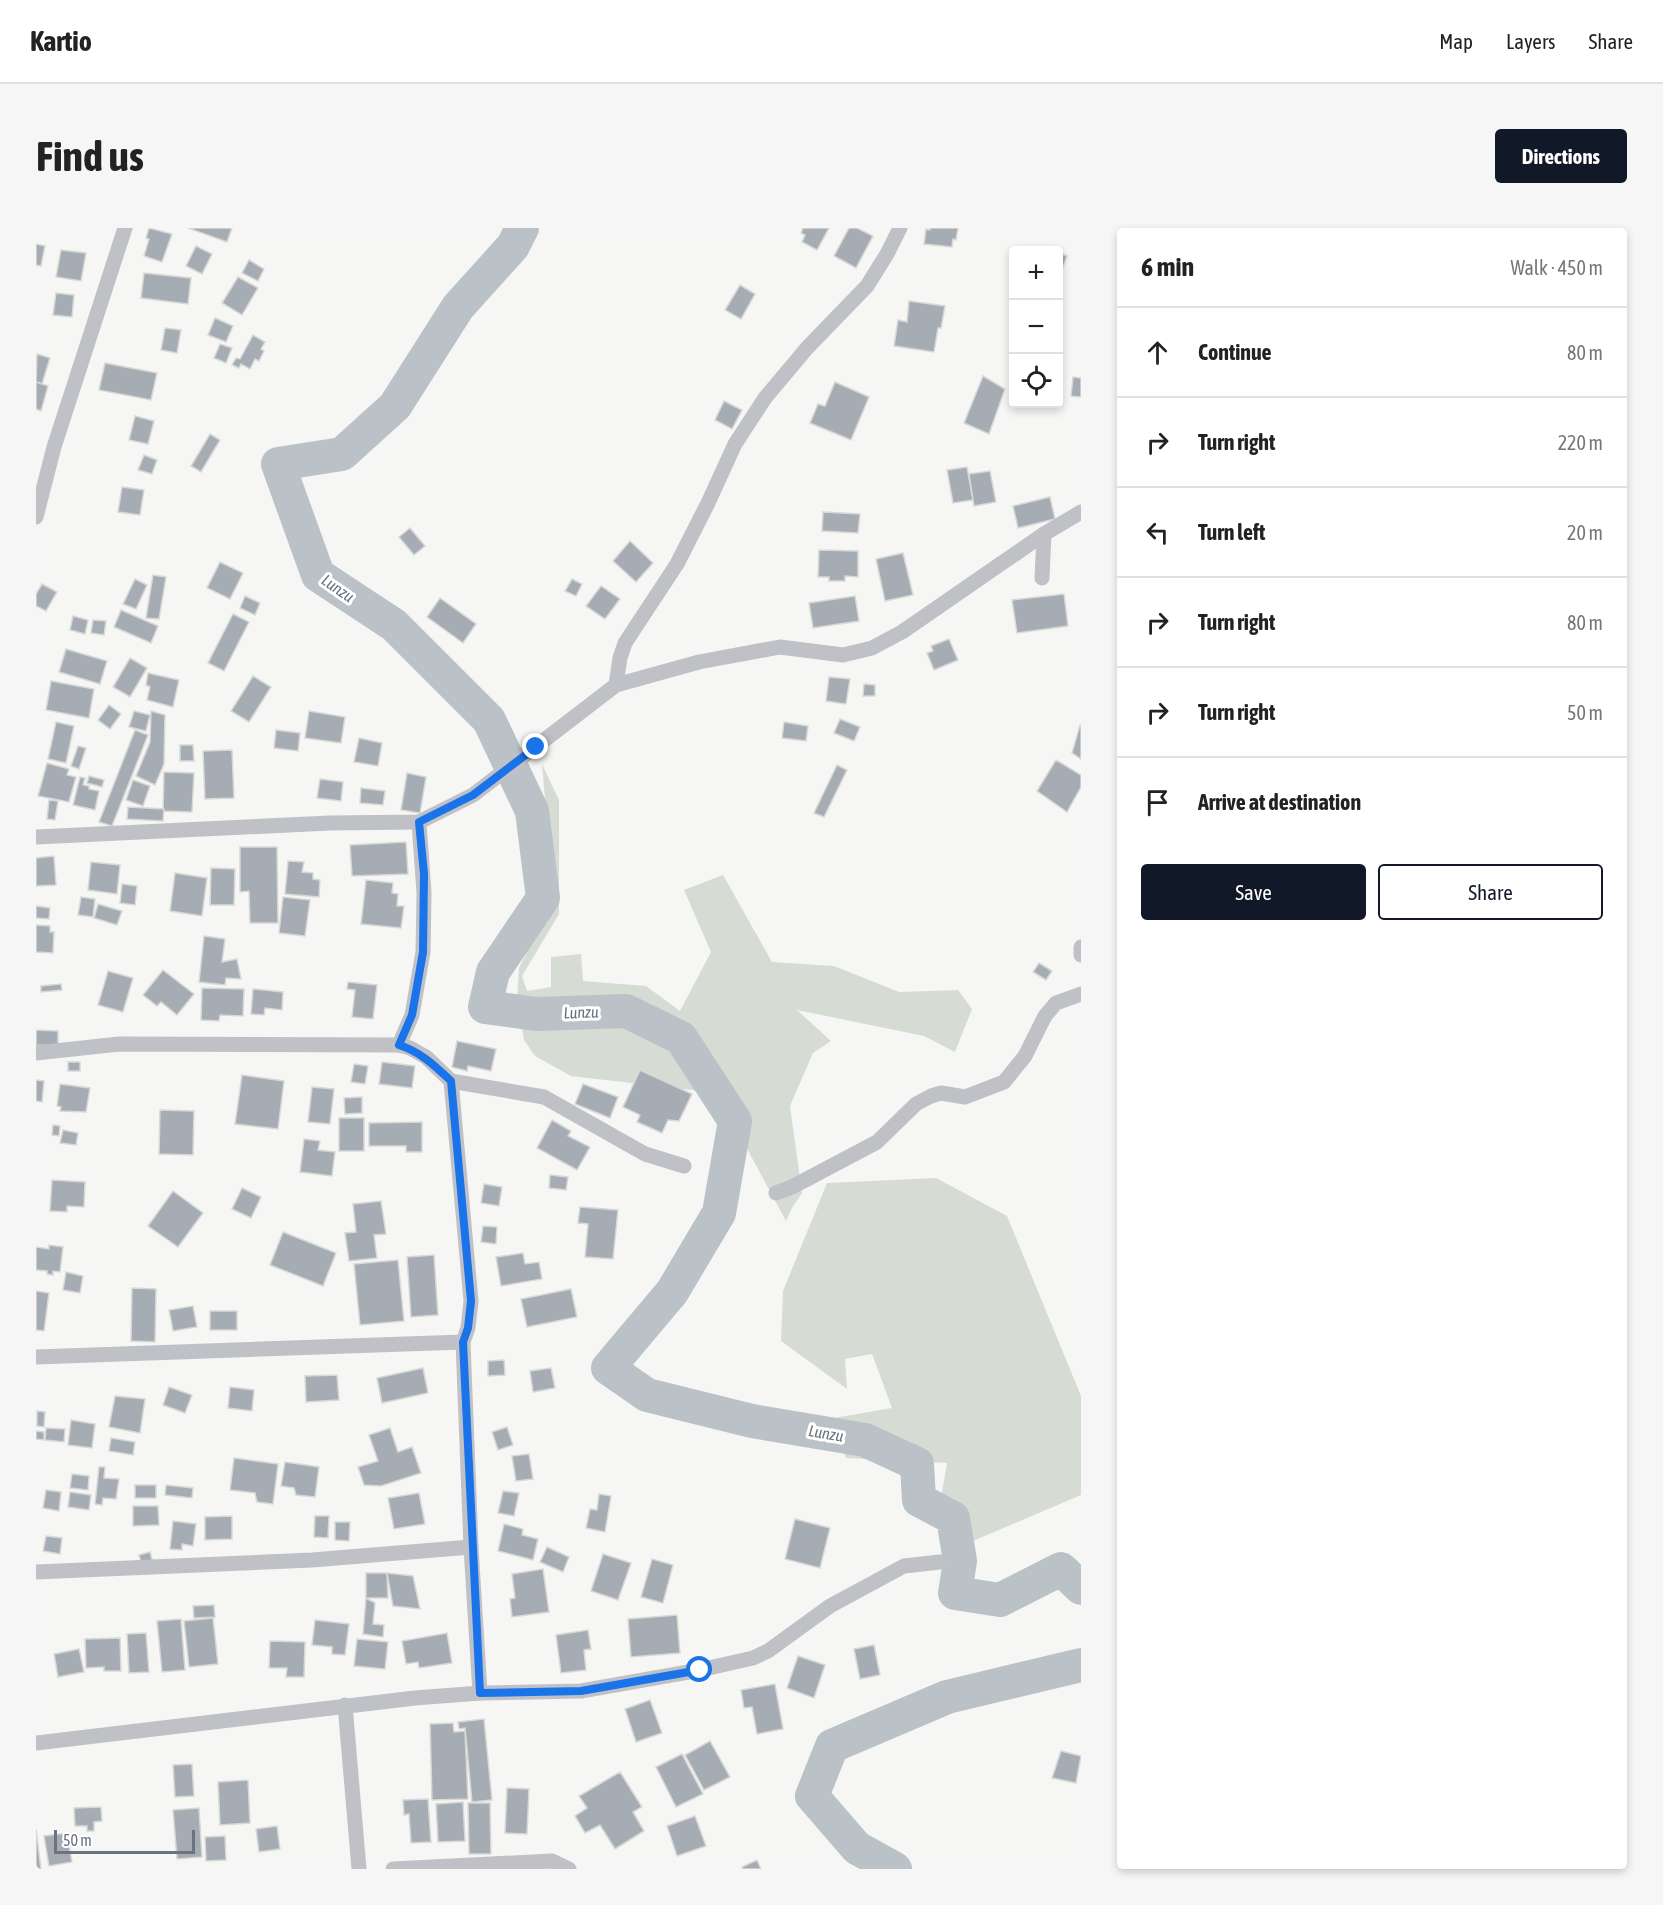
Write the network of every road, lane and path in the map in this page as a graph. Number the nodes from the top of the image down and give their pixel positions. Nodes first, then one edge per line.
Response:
1 (125, 228) edge
2 (900, 228) edge
3 (1081, 513) edge
4 (36, 517) edge
5 (1044, 534) junction
6 (1042, 578) dead end
7 (616, 685) junction
8 (419, 822) junction
9 (36, 837) edge
10 (1081, 947) edge
11 (1081, 955) edge
12 (1081, 994) edge
13 (399, 1045) junction
14 (36, 1053) edge
15 (451, 1081) junction
16 (684, 1166) dead end
17 (776, 1193) dead end
18 (463, 1342) junction
19 (36, 1357) edge
20 (471, 1547) junction
21 (940, 1562) dead end
22 (36, 1572) edge
23 (480, 1693) junction
24 (345, 1705) junction
25 (36, 1743) edge
26 (359, 1869) edge
27 (393, 1869) edge
28 (569, 1869) edge

1 - 4 street
2 - 7 street
3 - 5 street
5 - 6 street
5 - 7 street
7 - 8 street
8 - 9 street
8 - 13 street
10 - 11 street
12 - 17 street
13 - 14 street
13 - 15 street
15 - 16 street
15 - 18 street
18 - 19 street
18 - 20 street
20 - 22 street
20 - 23 street
21 - 23 street
23 - 24 street
24 - 25 street
24 - 26 street
27 - 28 street

